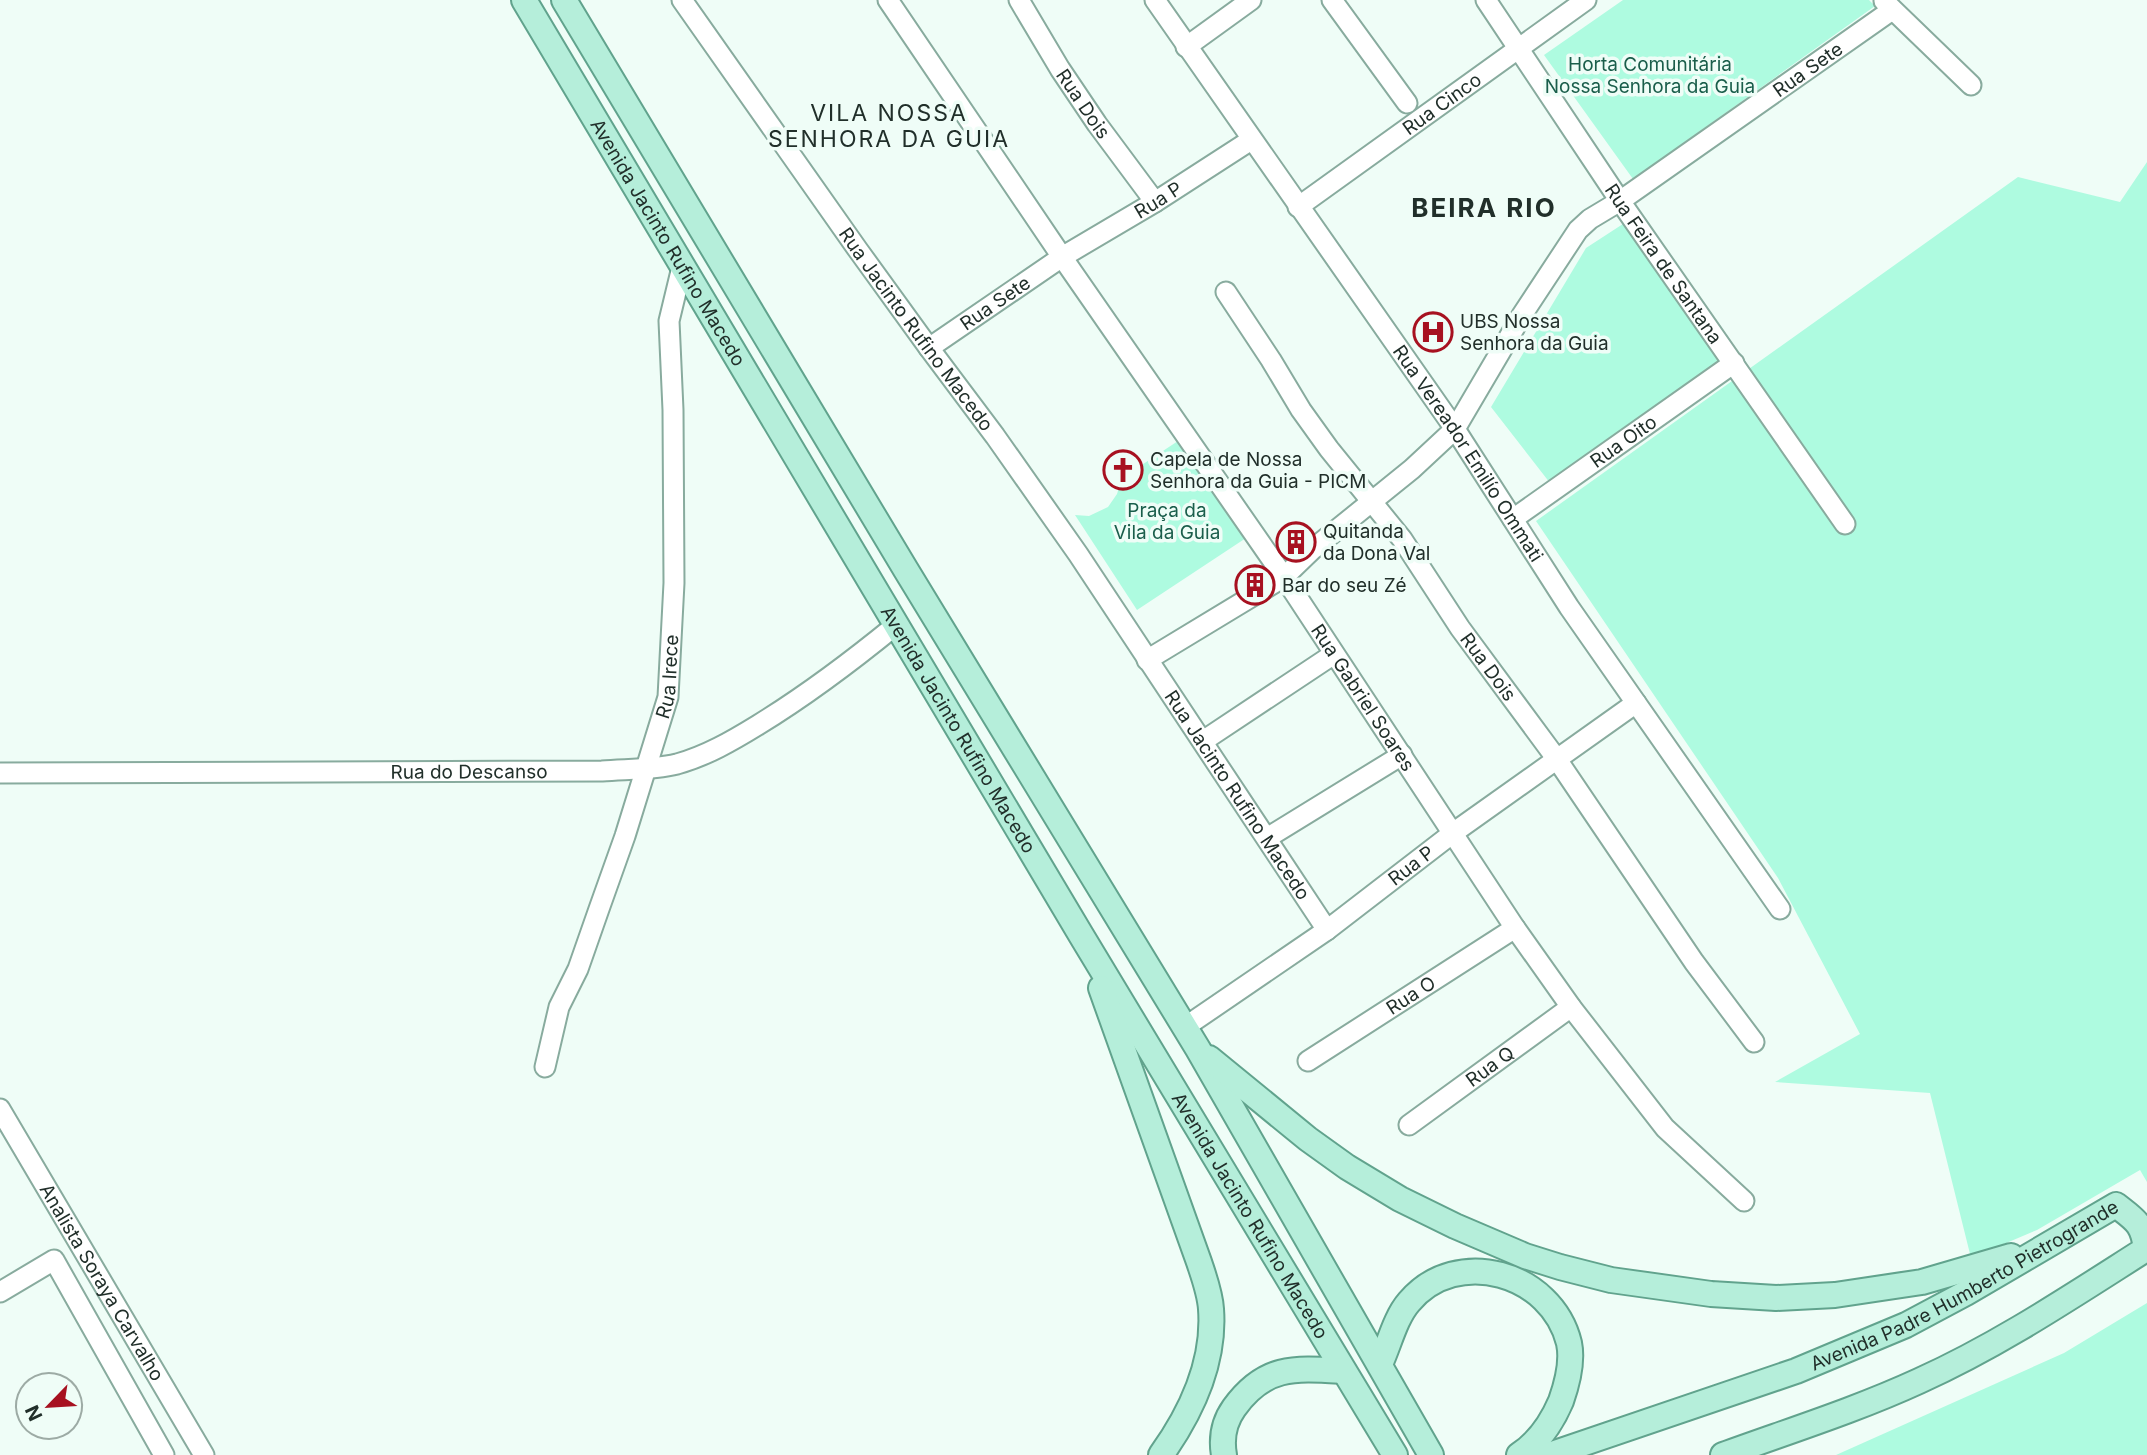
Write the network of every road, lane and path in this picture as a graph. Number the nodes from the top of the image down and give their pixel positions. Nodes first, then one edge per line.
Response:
1 (524, 0) edge
2 (564, 0) edge
3 (682, 0) edge
4 (888, 0) edge
5 (1019, 0) edge
6 (1155, 0) edge
7 (1251, 0) edge
8 (1332, 0) edge
9 (1486, 0) edge
10 (1586, 0) edge
11 (1886, 3) edge
12 (1186, 47) junction
13 (1519, 48) junction
14 (1971, 85) dead end
15 (1407, 103) dead end
16 (1251, 139) junction
17 (1620, 201) junction
18 (1155, 202) junction
19 (1298, 207) junction
20 (1062, 257) junction
21 (682, 267) junction
22 (1226, 292) dead end
23 (929, 348) junction
24 (1734, 363) junction
25 (1455, 429) junction
26 (819, 495) junction
27 (1373, 501) junction
28 (1513, 519) junction
29 (1845, 524) dead end
30 (906, 570) junction
31 (1284, 577) junction
32 (897, 625) junction
33 (1334, 654) junction
34 (1147, 660) junction
35 (940, 696) junction
36 (1636, 703) junction
37 (1203, 741) junction
38 (1402, 755) junction
39 (1556, 758) junction
40 (1023, 763) junction
41 (645, 768) junction
42 (0, 773) edge
43 (1453, 833) junction
44 (1268, 838) junction
45 (1780, 909) dead end
46 (1515, 928) junction
47 (1327, 930) junction
48 (1081, 935) junction
49 (1571, 1007) junction
50 (1185, 1027) junction
51 (1754, 1042) dead end
52 (1198, 1049) junction
53 (1308, 1061) dead end
54 (545, 1067) dead end
55 (0, 1109) edge
56 (1409, 1125) dead end
57 (1744, 1201) dead end
58 (2070, 1233) junction
59 (0, 1292) edge
60 (1380, 1364) junction
61 (1343, 1371) junction
62 (1430, 1453) edge
63 (164, 1455) edge
64 (204, 1455) edge
65 (1161, 1455) edge
66 (1224, 1455) edge
67 (1395, 1455) edge
68 (1519, 1455) edge
69 (1549, 1455) edge
70 (1723, 1455) edge

1 - 21 main road, Avenida Jacinto Rufino Macedo
2 - 30 main road, Avenida Jacinto Rufino Macedo
3 - 23 street, Rua Jacinto Rufino Macedo
4 - 20 street, Rua Gabriel Soares
5 - 18 street, Rua Dois
6 - 12 street, Rua Vereador Emilío Ommati
7 - 12 street
8 - 15 street
9 - 13 street, Rua Feira de Santana
10 - 13 street, Rua Cinco
11 - 14 street
11 - 17 street, Rua Sete
12 - 16 street, Rua Vereador Emilío Ommati
13 - 17 street, Rua Feira de Santana
13 - 19 street, Rua Cinco
16 - 18 street, Rua P
16 - 19 street, Rua Vereador Emilío Ommati
17 - 24 street, Rua Feira de Santana
17 - 25 street
18 - 20 street, Rua P
19 - 25 street, Rua Vereador Emilío Ommati
20 - 23 street, Rua Sete
20 - 31 street, Rua Gabriel Soares
21 - 26 main road, Avenida Jacinto Rufino Macedo
21 - 41 street, Rua Irece
22 - 27 street, Rua Dois
23 - 34 street, Rua Jacinto Rufino Macedo
24 - 28 street, Rua Oito
24 - 29 street, Rua Feira de Santana
25 - 27 street
25 - 28 street, Rua Vereador Emilío Ommati
26 - 30 main road
26 - 32 main road, Avenida Jacinto Rufino Macedo
27 - 31 street
27 - 39 street, Rua Dois
28 - 36 street, Rua Vereador Emilío Ommati
30 - 40 main road, Avenida Jacinto Rufino Macedo
31 - 33 street, Rua Gabriel Soares
31 - 34 street
32 - 35 main road, Avenida Jacinto Rufino Macedo
32 - 41 street, Rua do Descanso
33 - 37 street
33 - 38 street, Rua Gabriel Soares
34 - 37 street, Rua Jacinto Rufino Macedo
35 - 40 main road
35 - 48 main road, Avenida Jacinto Rufino Macedo
36 - 39 street, Rua P
36 - 45 street, Rua Vereador Emilío Ommati
37 - 44 street, Rua Jacinto Rufino Macedo
38 - 43 street, Rua Gabriel Soares
38 - 44 street
39 - 43 street, Rua P
39 - 51 street, Rua Dois
40 - 50 main road, Avenida Jacinto Rufino Macedo
41 - 42 street, Rua do Descanso
41 - 54 street, Rua Irece
43 - 46 street, Rua Gabriel Soares
43 - 47 street, Rua P
44 - 47 street, Rua Jacinto Rufino Macedo
46 - 49 street, Rua Gabriel Soares
46 - 53 street, Rua O
47 - 50 street, Rua P
48 - 61 main road, Avenida Jacinto Rufino Macedo
48 - 65 main road
49 - 56 street, Rua Q
49 - 57 street, Rua Gabriel Soares
50 - 52 main road, Avenida Jacinto Rufino Macedo
52 - 58 main road
52 - 60 main road, Avenida Jacinto Rufino Macedo
55 - 64 street, Analista Soraya Carvalho
58 - 69 main road, Avenida Padre Humberto Pietrogrande
58 - 70 main road, Avenida Padre Humberto Pietrogrande
59 - 63 street
60 - 62 main road, Avenida Jacinto Rufino Macedo
60 - 68 main road
61 - 66 main road
61 - 67 main road, Avenida Jacinto Rufino Macedo

